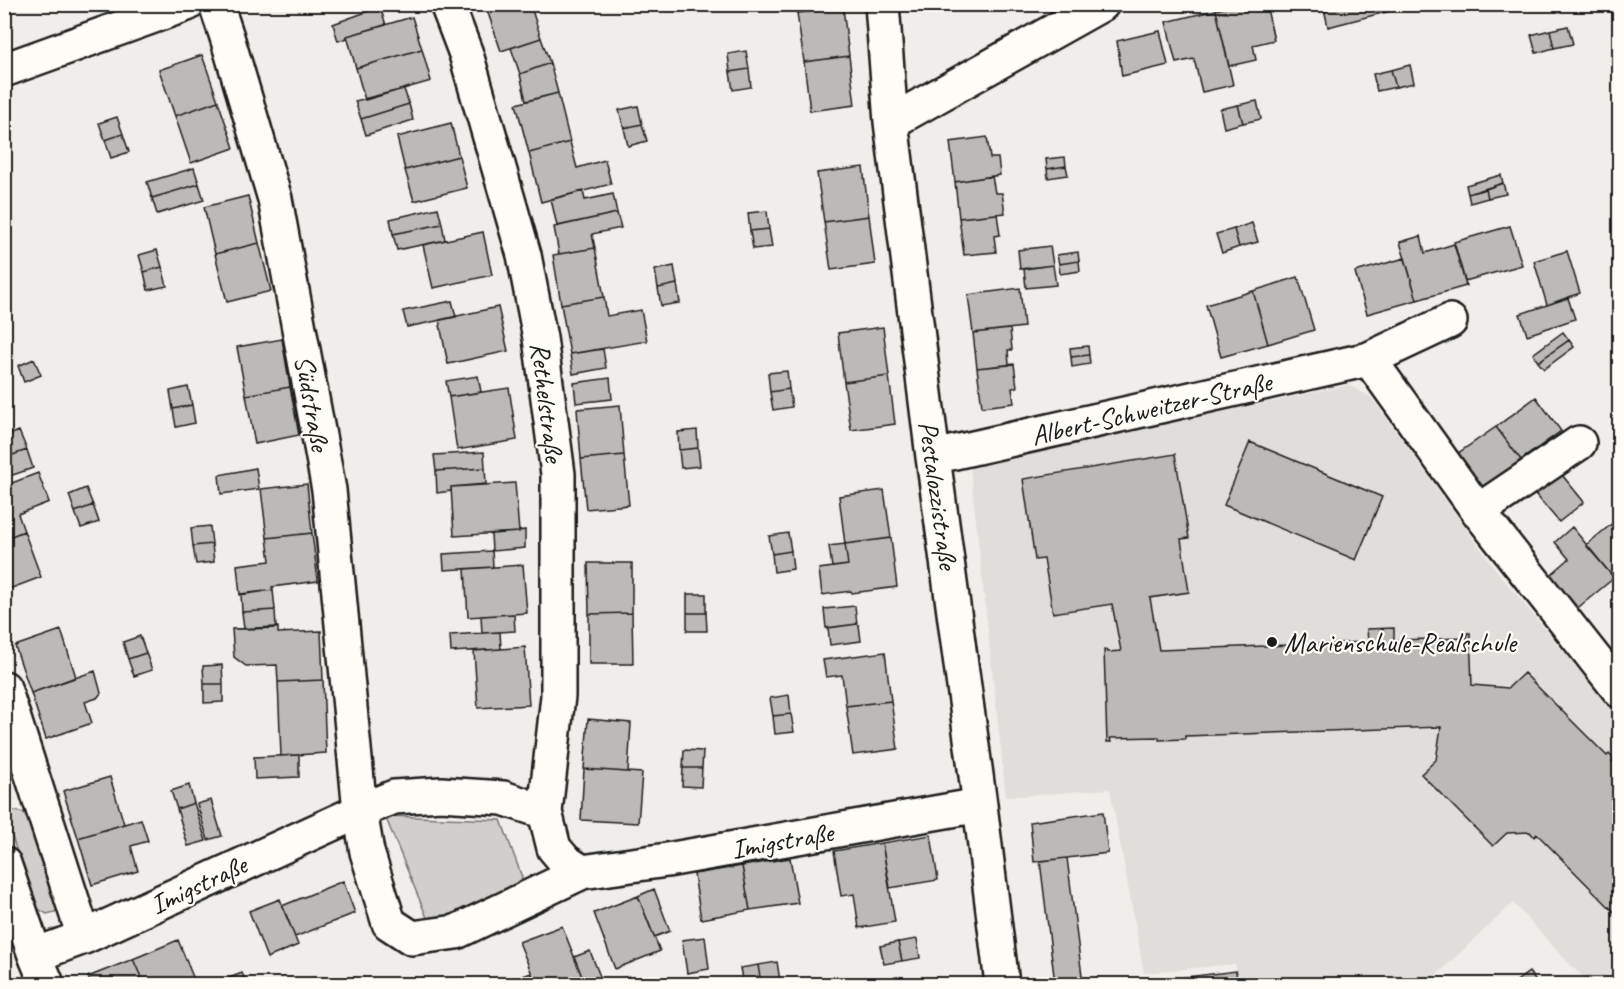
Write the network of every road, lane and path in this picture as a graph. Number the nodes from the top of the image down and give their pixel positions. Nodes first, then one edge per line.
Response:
1 (187, 4) edge
2 (216, 4) edge
3 (447, 4) edge
4 (882, 4) edge
5 (1102, 4) edge
6 (4, 70) edge
7 (891, 122) junction
8 (1450, 321) dead end
9 (1369, 358) junction
10 (1579, 443) dead end
11 (933, 457) junction
12 (1478, 511) junction
13 (1617, 683) edge
14 (4, 688) edge
15 (981, 805) junction
16 (360, 811) junction
17 (544, 812) junction
18 (4, 864) edge
19 (582, 872) junction
20 (84, 937) junction
21 (35, 955) junction
22 (47, 984) edge
23 (1002, 984) edge

1 - 6 street
2 - 16 street, Südstraße
3 - 17 street, Rethelstraße
4 - 7 street, Pestalozzistraße
5 - 7 street
7 - 11 street, Pestalozzistraße
8 - 9 street, Albert-Schweitzer-Straße
9 - 11 street, Albert-Schweitzer-Straße
9 - 12 street
10 - 12 street
11 - 15 street, Pestalozzistraße
12 - 13 street
14 - 20 street
15 - 19 street, Imigstraße
15 - 23 street, Pestalozzistraße
16 - 17 street, Imigstraße
16 - 19 street, Imigstraße
16 - 20 street, Imigstraße
17 - 19 street
18 - 21 street
20 - 21 street, Imigstraße
21 - 22 street

